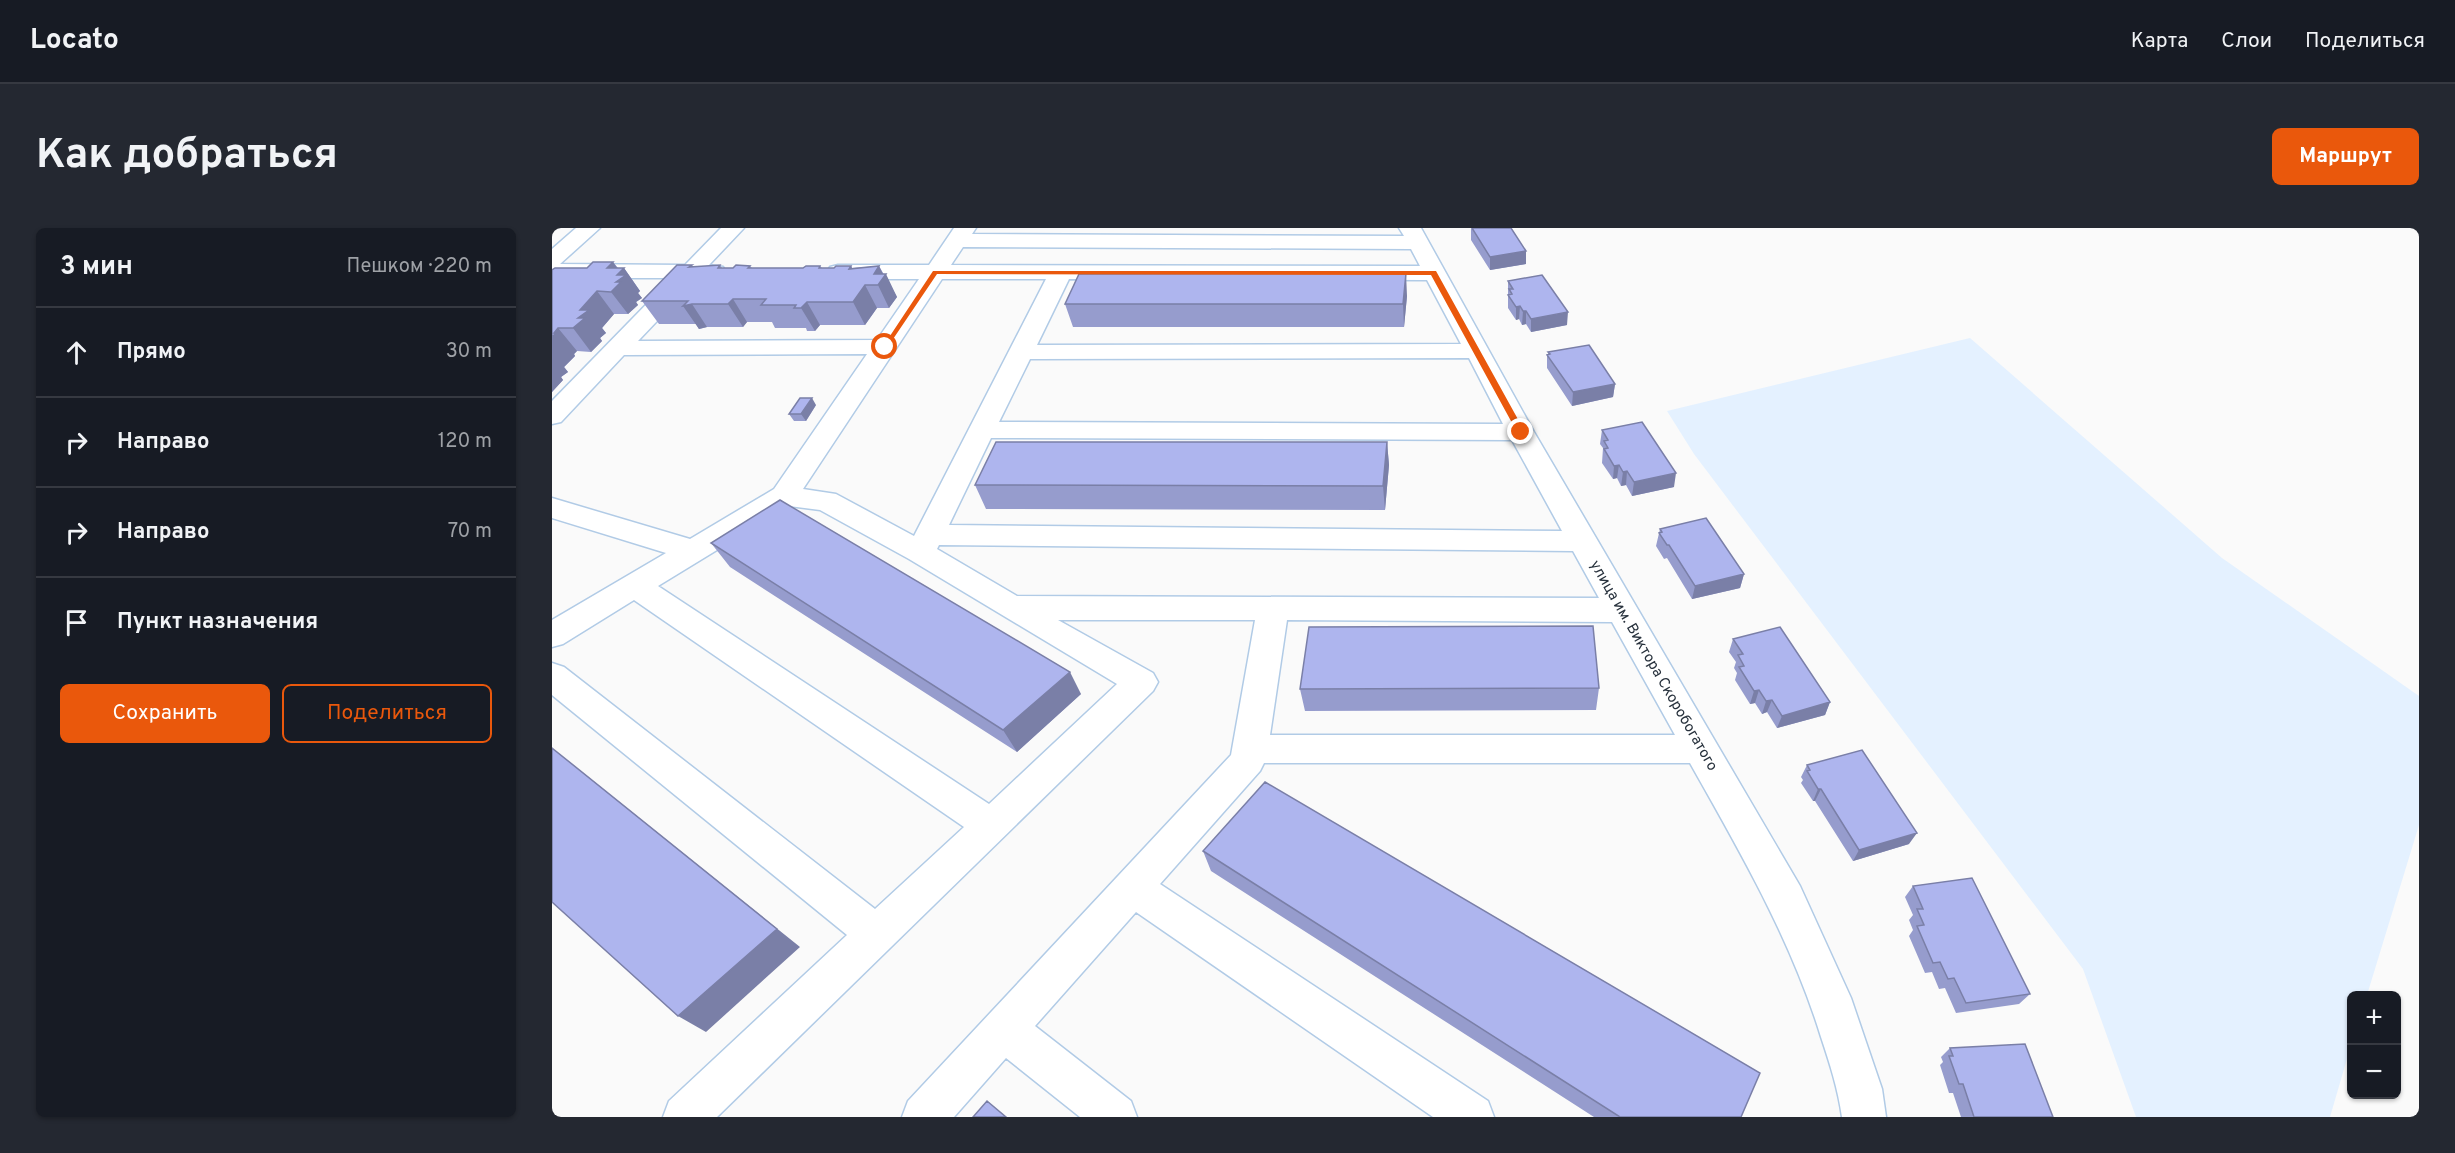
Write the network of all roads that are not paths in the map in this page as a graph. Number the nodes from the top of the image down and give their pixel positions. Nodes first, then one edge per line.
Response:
1 (589, 228) edge
2 (733, 228) edge
3 (961, 234) edge
4 (1413, 236) edge
5 (552, 260) edge
6 (552, 271) edge
7 (691, 272) junction
8 (737, 272) edge
9 (819, 272) edge
10 (935, 272) junction
11 (1061, 272) junction
12 (1433, 273) junction
13 (885, 347) junction
14 (618, 348) junction
15 (1476, 351) junction
16 (1021, 352) junction
17 (552, 416) edge
18 (982, 430) junction
19 (1521, 432) junction
20 (784, 496) junction
21 (552, 508) edge
22 (1583, 541) junction
23 (924, 544) junction
24 (693, 550) junction
25 (634, 585) junction
26 (1012, 608) junction
27 (1273, 609) junction
28 (1622, 610) junction
29 (552, 635) edge
30 (552, 676) edge
31 (1251, 749) junction
32 (1700, 749) junction
33 (991, 825) junction
34 (1133, 888) junction
35 (876, 934) junction
36 (1004, 1029) junction
37 (685, 1117) edge
38 (924, 1117) edge
39 (1115, 1117) edge
40 (1472, 1117) edge
41 (1864, 1117) edge

1 - 5 street
2 - 7 street
3 - 4 street
3 - 10 street
4 - 12 street, улица им. Виктора Скоробогатого
6 - 7 street
7 - 8 street
7 - 14 street
9 - 10 street
10 - 11 street
10 - 13 street
11 - 12 street
11 - 16 street
12 - 15 street, улица им. Виктора Скоробогатого
13 - 14 street
13 - 20 street
14 - 17 street
15 - 16 street
15 - 19 street, улица им. Виктора Скоробогатого
16 - 18 street
18 - 19 street
18 - 23 street
19 - 22 street, улица им. Виктора Скоробогатого
20 - 23 street
20 - 24 street
21 - 24 street
22 - 23 street
22 - 28 street, улица им. Виктора Скоробогатого
23 - 26 street
24 - 25 street
25 - 29 street
25 - 33 street
26 - 27 street
26 - 33 street
27 - 28 street
27 - 31 street
28 - 32 street, улица им. Виктора Скоробогатого
30 - 35 street
31 - 32 street
31 - 34 street
32 - 41 street, улица им. Виктора Скоробогатого
33 - 35 street
34 - 36 street
34 - 40 street
35 - 37 street
36 - 38 street
36 - 39 street

